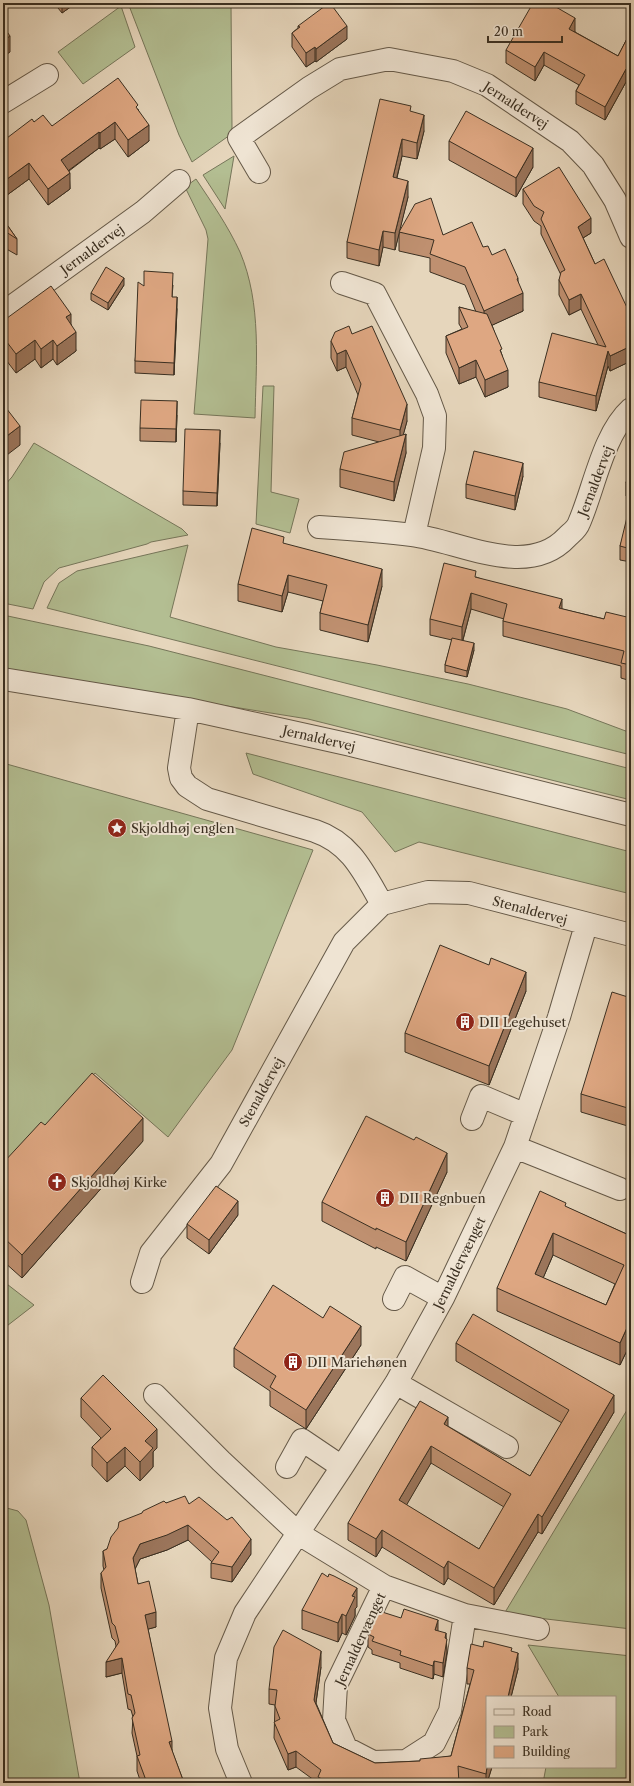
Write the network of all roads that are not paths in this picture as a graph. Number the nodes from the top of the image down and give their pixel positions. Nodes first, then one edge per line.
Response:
1 (47, 75) dead end
2 (3, 102) edge
3 (259, 172) dead end
4 (179, 181) dead end
5 (631, 237) edge
6 (342, 283) dead end
7 (3, 313) edge
8 (631, 409) edge
9 (319, 527) dead end
10 (414, 535) junction
11 (3, 679) edge
12 (188, 708) junction
13 (631, 815) edge
14 (382, 904) junction
15 (586, 925) junction
16 (631, 936) edge
17 (526, 1114) junction
18 (472, 1119) dead end
19 (515, 1147) junction
20 (620, 1189) dead end
21 (142, 1282) dead end
22 (444, 1298) junction
23 (394, 1299) dead end
24 (396, 1383) junction
25 (155, 1395) dead end
26 (507, 1447) dead end
27 (287, 1466) dead end
28 (342, 1467) junction
29 (298, 1534) junction
30 (384, 1586) junction
31 (465, 1615) junction
32 (538, 1629) dead end
33 (241, 1783) edge

1 - 2 street
3 - 5 street, Jernaldervej
4 - 7 street, Jernaldervej
6 - 10 street
8 - 10 street, Jernaldervej
9 - 10 street, Jernaldervej
11 - 12 street, Jernaldervej
12 - 13 street, Jernaldervej
12 - 14 street
14 - 15 street, Stenaldervej
14 - 21 street, Stenaldervej
15 - 16 street, Stenaldervej
15 - 17 street, Jernaldervænget
17 - 18 street
17 - 19 street, Jernaldervænget
19 - 20 street
19 - 22 street, Jernaldervænget
22 - 23 street
22 - 24 street, Jernaldervænget
24 - 26 street
24 - 28 street, Jernaldervænget
25 - 29 street, Jernaldervænget
27 - 28 street
28 - 29 street, Jernaldervænget
29 - 30 street, Jernaldervænget
29 - 33 street, Jernaldervænget
30 - 31 street, Jernaldervænget
30 - 31 street, Jernaldervænget
31 - 32 street, Jernaldervænget

